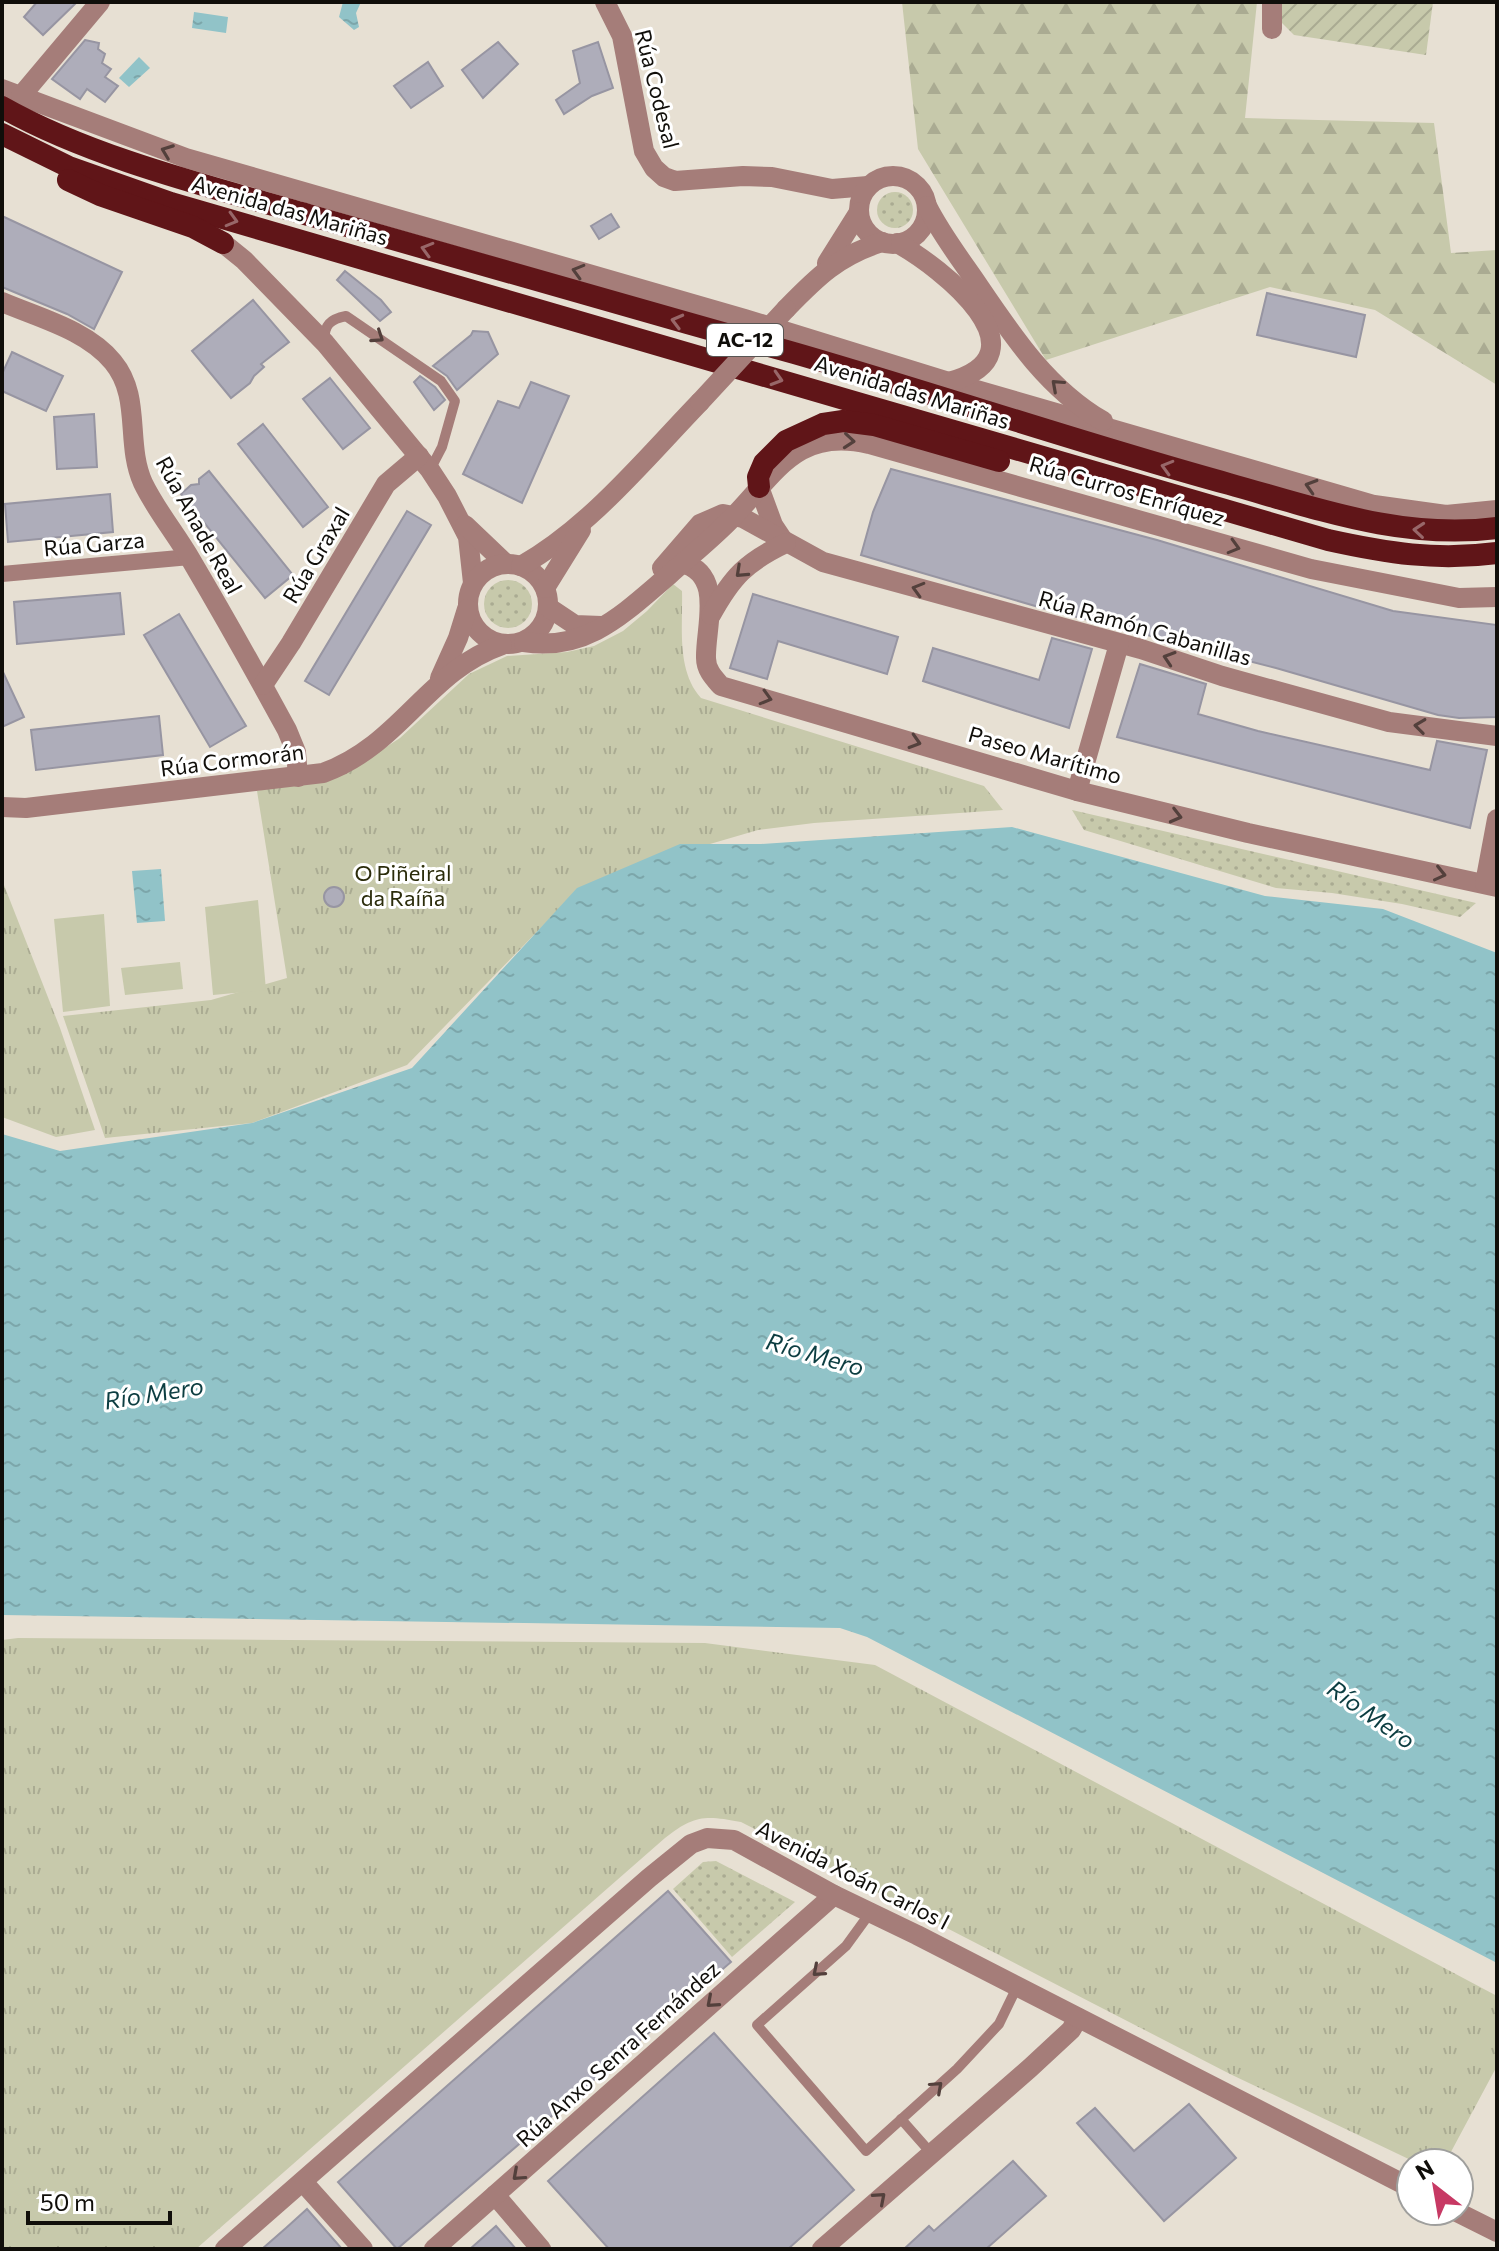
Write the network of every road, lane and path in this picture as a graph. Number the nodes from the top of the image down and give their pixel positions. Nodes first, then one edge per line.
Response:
1 (100, 2) edge
2 (605, 2) edge
3 (1272, 2) edge
4 (1272, 29) dead end
5 (8, 97) edge
6 (2, 134) edge
7 (2, 140) edge
8 (814, 185) junction
9 (868, 186) junction
10 (927, 206) junction
11 (858, 217) junction
12 (223, 243) joint
13 (889, 243) junction
14 (817, 277) junction
15 (2, 302) edge
16 (325, 343) junction
17 (949, 382) junction
18 (1147, 439) junction
19 (424, 463) junction
20 (1130, 484) junction
21 (759, 487) junction
22 (1497, 510) edge
23 (593, 514) junction
24 (735, 516) junction
25 (460, 518) junction
26 (1497, 528) edge
27 (786, 543) junction
28 (1497, 553) edge
29 (190, 557) junction
30 (682, 563) junction
31 (513, 565) junction
32 (2, 574) edge
33 (473, 583) junction
34 (1497, 597) edge
35 (546, 598) junction
36 (639, 600) junction
37 (467, 609) junction
38 (711, 615) junction
39 (605, 625) junction
40 (524, 642) junction
41 (1119, 644) junction
42 (502, 645) junction
43 (263, 685) junction
44 (436, 685) junction
45 (1497, 736) edge
46 (298, 777) junction
47 (1077, 791) junction
48 (2, 807) edge
49 (1497, 819) edge
50 (1491, 885) edge
51 (834, 1895) junction
52 (870, 1913) junction
53 (1017, 1987) junction
54 (1078, 2018) junction
55 (901, 2119) junction
56 (931, 2153) junction
57 (1395, 2180) edge
58 (303, 2182) junction
59 (495, 2195) junction
60 (1475, 2221) edge
61 (1497, 2232) edge
62 (225, 2249) edge
63 (363, 2249) edge
64 (434, 2249) edge
65 (541, 2249) edge
66 (822, 2249) edge

1 - 5 street
2 - 8 street, Rúa Codesal
3 - 4 street
17 -> 5 street
26 -> 5 highway, Avenida das Mariñas / AC-12
6 -> 20 highway, Avenida das Mariñas / AC-12
7 - 12 highway
8 - 9 street, Rúa Codesal
8 - 11 street, Rúa Codesal
9 - 10 street
9 - 11 street
10 - 13 street
18 -> 10 street
11 - 13 street
11 - 14 street
12 - 16 street
13 - 14 street
13 - 17 street
14 - 23 street, bridge
15 - 29 street, Rúa Anade Real
16 - 19 street
16 -> 19 lane
17 - 18 street
22 -> 18 street
19 - 25 street
19 - 43 street, Rúa Graxal
20 - 21 highway
20 - 28 highway, Avenida das Mariñas / AC-12
21 - 24 street, Rúa Curros Enríquez
21 - 27 street
21 -> 34 street, Rúa Curros Enríquez
23 - 31 street
23 - 35 street
24 - 27 street, Rúa Ramón Cabanillas
24 - 30 street, Rúa Curros Enríquez
24 - 36 street
25 - 31 street
25 - 33 street
27 -> 38 street
41 -> 27 street, Rúa Ramón Cabanillas
29 - 32 street, Rúa Garza
29 - 43 street, Rúa Anade Real
30 - 36 street, Rúa Curros Enríquez
30 - 38 street, Paseo Marítimo
31 - 33 street
31 - 35 street
33 - 37 street
35 - 39 street
35 - 40 street
36 - 39 street
37 - 42 street
37 - 44 street, Rúa Cormorán
38 -> 47 street, Paseo Marítimo
39 - 40 street
40 - 42 street
45 -> 41 street, Rúa Ramón Cabanillas
41 - 47 street
42 - 44 street, Rúa Cormorán
43 - 46 street, Rúa Anade Real
44 - 46 street, Rúa Cormorán
46 - 48 street, Rúa Cormorán
47 -> 50 street, Paseo Marítimo
49 - 50 street
51 - 52 street, Avenida Xoán Carlos I
51 - 58 street, Avenida Xoán Carlos I
51 -> 59 street, Rúa Anxo Senra Fernández
52 - 53 street, Avenida Xoán Carlos I
52 -> 55 lane
53 - 54 street, Avenida Xoán Carlos I
55 -> 53 lane
54 - 56 street
54 - 57 street, Avenida Xoán Carlos I
55 - 56 lane
66 -> 56 street
58 - 62 street, Avenida Xoán Carlos I
58 - 63 street
59 - 64 street, Rúa Anxo Senra Fernández
59 - 65 street
60 - 61 street

